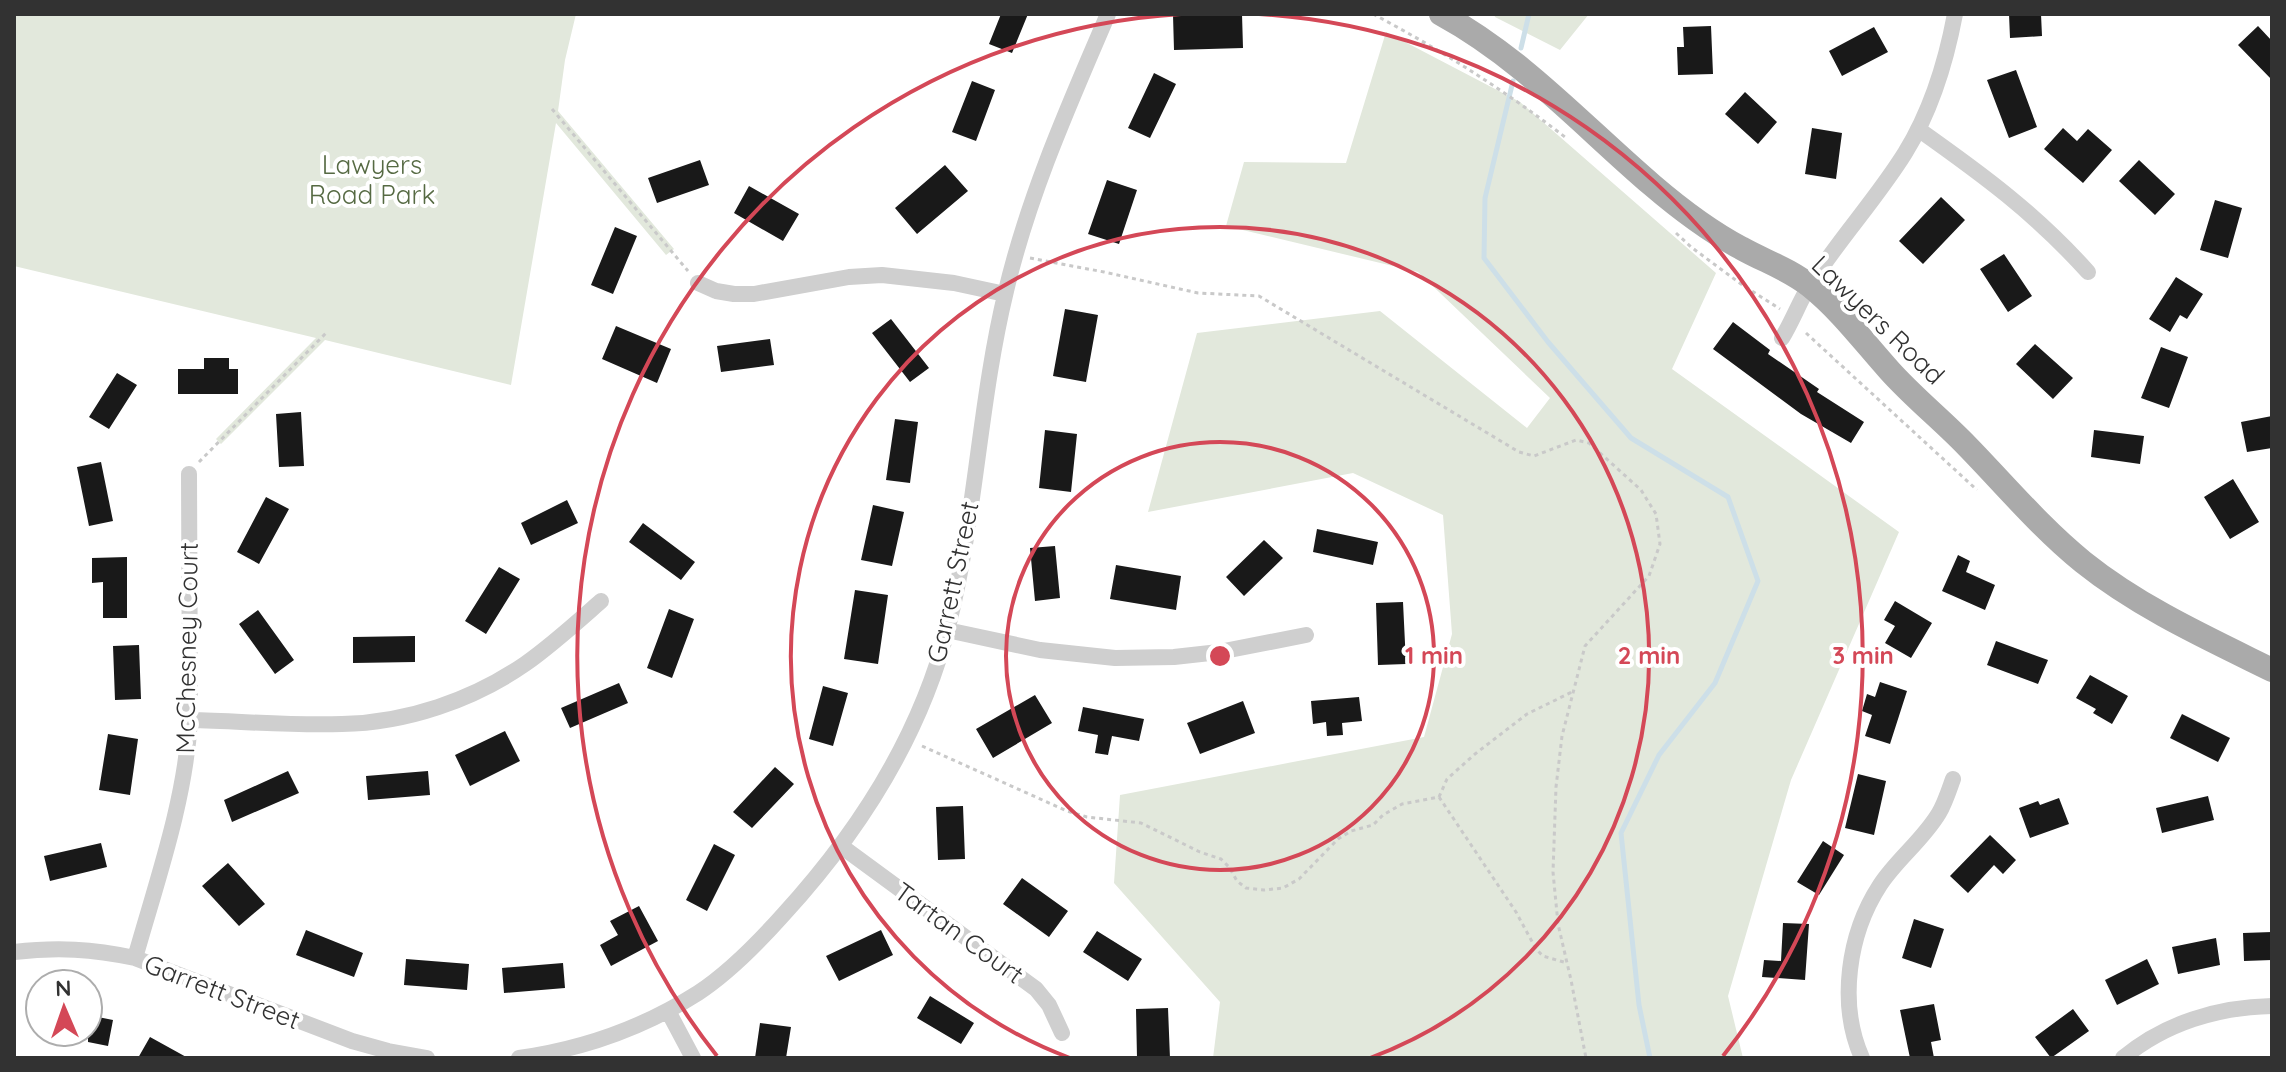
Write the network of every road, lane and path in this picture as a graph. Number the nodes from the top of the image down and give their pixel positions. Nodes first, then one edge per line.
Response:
1 (1108, 14) edge
2 (1373, 14) edge
3 (1441, 14) edge
4 (1955, 14) edge
5 (552, 109) dead end
6 (1918, 129) junction
7 (1567, 138) dead end
8 (1671, 228) dead end
9 (1015, 255) junction
10 (2088, 272) dead end
11 (698, 283) joint
12 (1809, 286) junction
13 (1005, 294) junction
14 (1793, 321) junction
15 (327, 332) dead end
16 (1782, 338) dead end
17 (189, 474) joint
18 (1978, 491) dead end
19 (601, 601) dead end
20 (947, 630) junction
21 (1306, 635) dead end
22 (2272, 670) edge
23 (1572, 692) junction
24 (190, 720) junction
25 (906, 738) junction
26 (1953, 779) dead end
27 (1439, 797) junction
28 (841, 846) junction
29 (14, 952) edge
30 (135, 958) junction
31 (1567, 963) junction
32 (2272, 1006) edge
33 (668, 1011) junction
34 (1062, 1033) dead end
35 (427, 1058) edge
36 (519, 1058) edge
37 (693, 1058) edge
38 (1586, 1058) edge
39 (1862, 1058) edge
40 (2123, 1058) edge

1 - 9 street, Garrett Street
2 - 7 path
3 - 12 main road, Lawyers Road
4 - 6 street
5 - 11 path
6 - 10 street
6 - 12 street
8 - 14 path
9 - 13 street, Garrett Street
9 - 23 path
11 - 13 street
12 - 14 street
12 - 22 main road, Lawyers Road
13 - 20 street, Garrett Street
14 - 16 street
14 - 18 path
15 - 17 path
17 - 24 street, McChesney Court
19 - 24 street
20 - 21 street
20 - 25 street, Garrett Street
23 - 27 path
23 - 31 path
24 - 30 street, McChesney Court
25 - 27 path
25 - 28 street, Garrett Street
26 - 39 street
27 - 31 path
28 - 33 street, Garrett Street
28 - 34 street, Tartan Court
29 - 30 street, Garrett Street
30 - 35 street, Garrett Street
31 - 38 path
32 - 40 street
33 - 36 street, Garrett Street
33 - 37 street

